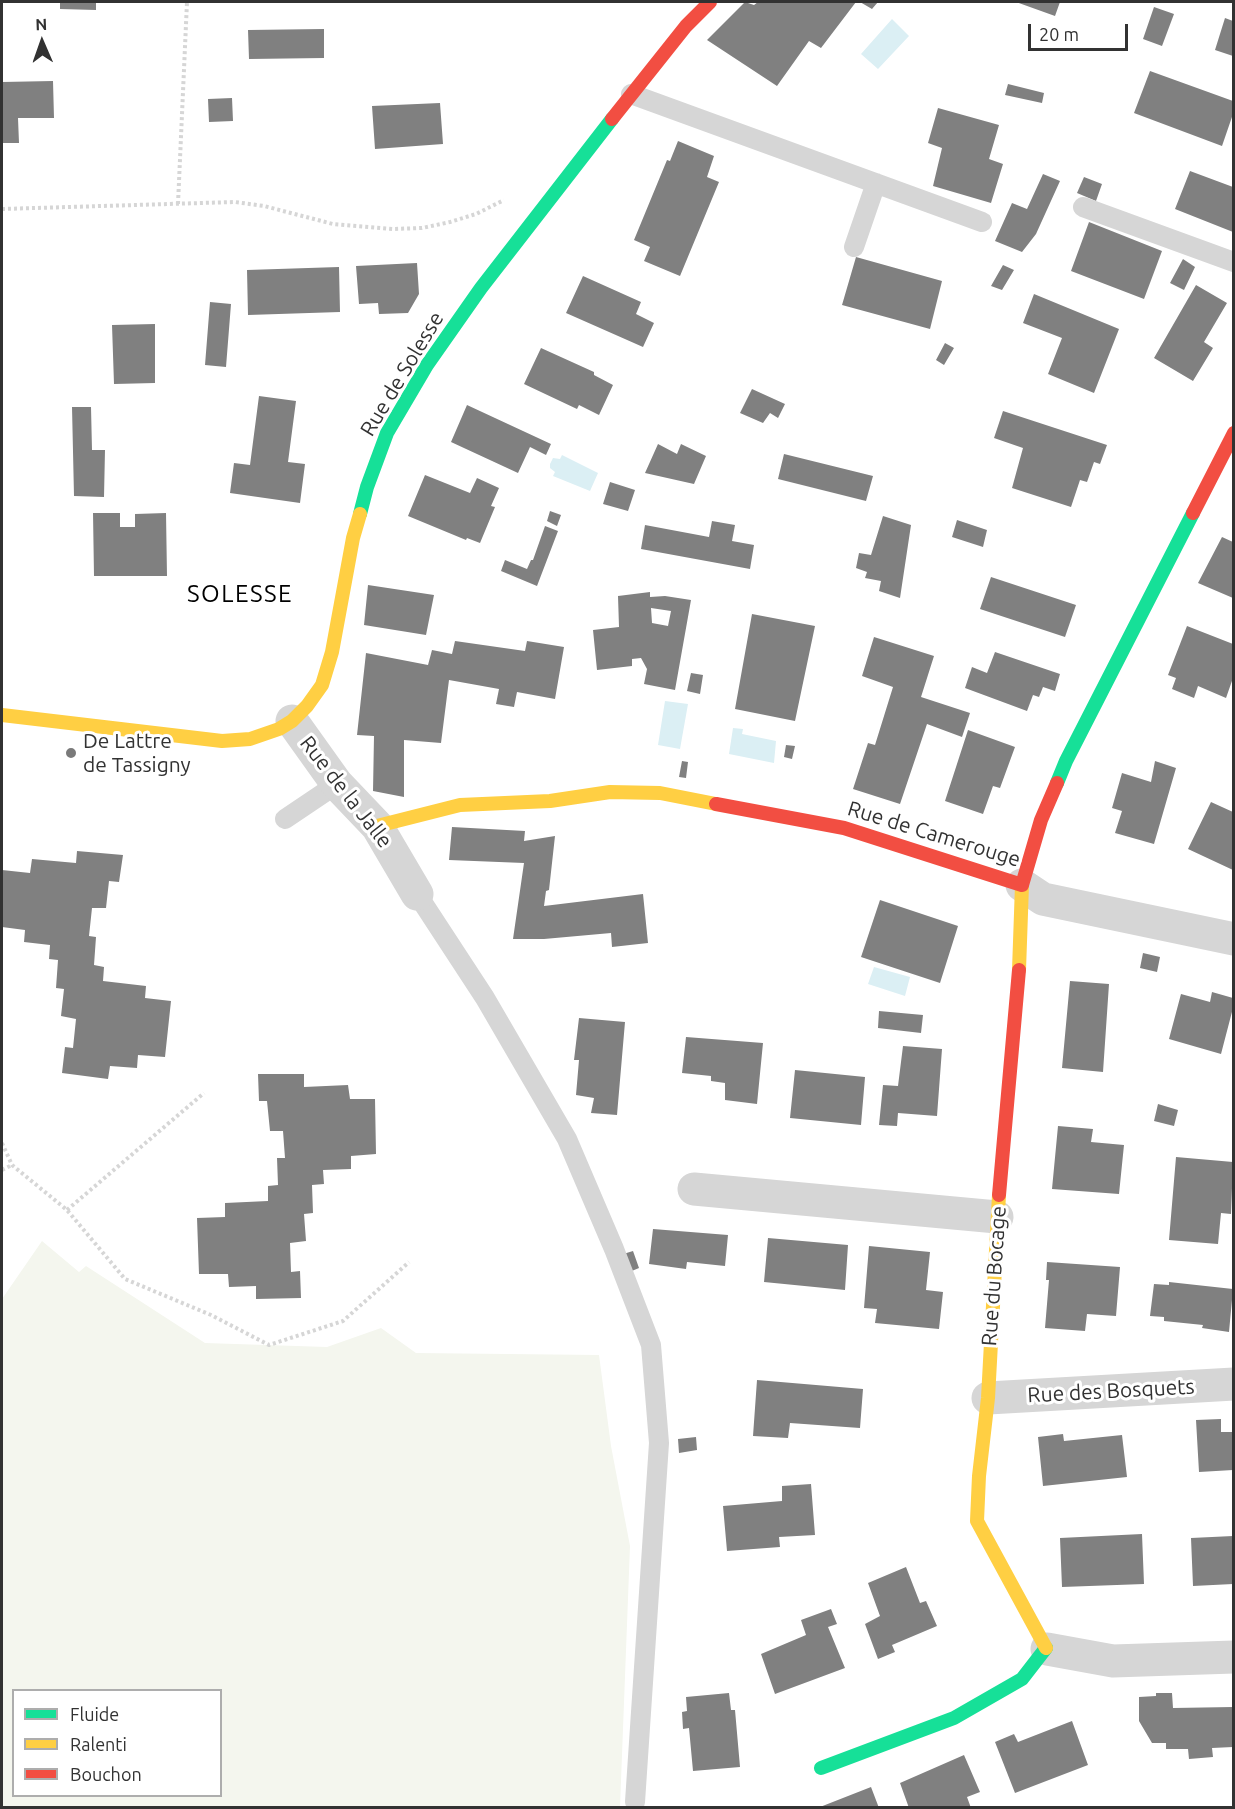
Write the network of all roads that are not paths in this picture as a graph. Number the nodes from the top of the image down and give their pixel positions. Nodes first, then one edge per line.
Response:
1 (710, 2) edge
2 (631, 94) junction
3 (876, 183) junction
4 (1083, 207) dead end
5 (982, 222) dead end
6 (854, 247) dead end
7 (1233, 262) edge
8 (1233, 432) edge
9 (2, 715) edge
10 (292, 721) junction
11 (338, 784) junction
12 (285, 819) dead end
13 (377, 826) junction
14 (1022, 885) junction
15 (417, 894) joint
16 (1233, 939) edge
17 (694, 1189) dead end
18 (997, 1217) junction
19 (1233, 1384) edge
20 (988, 1398) junction
21 (1047, 1649) junction
22 (1233, 1657) edge
23 (821, 1768) dead end
24 (635, 1802) dead end

1 - 2 street, Rue de Solesse
2 - 3 lane
2 - 10 street, Rue de Solesse
3 - 5 lane
3 - 6 lane
4 - 7 lane
8 - 14 street, Rue de Camerouge
9 - 10 street, Rue de Solesse
10 - 11 street, Rue de la Jalle
11 - 12 lane
11 - 13 street, Rue de la Jalle
13 - 14 street, Rue de Camerouge
13 - 15 street, Rue de la Jalle
14 - 16 street
14 - 18 street, Rue du Bocage
15 - 24 lane
17 - 18 street
18 - 20 street, Rue du Bocage
19 - 20 street, Rue des Bosquets
20 - 21 street, Rue du Bocage
21 - 22 street
21 - 23 street

